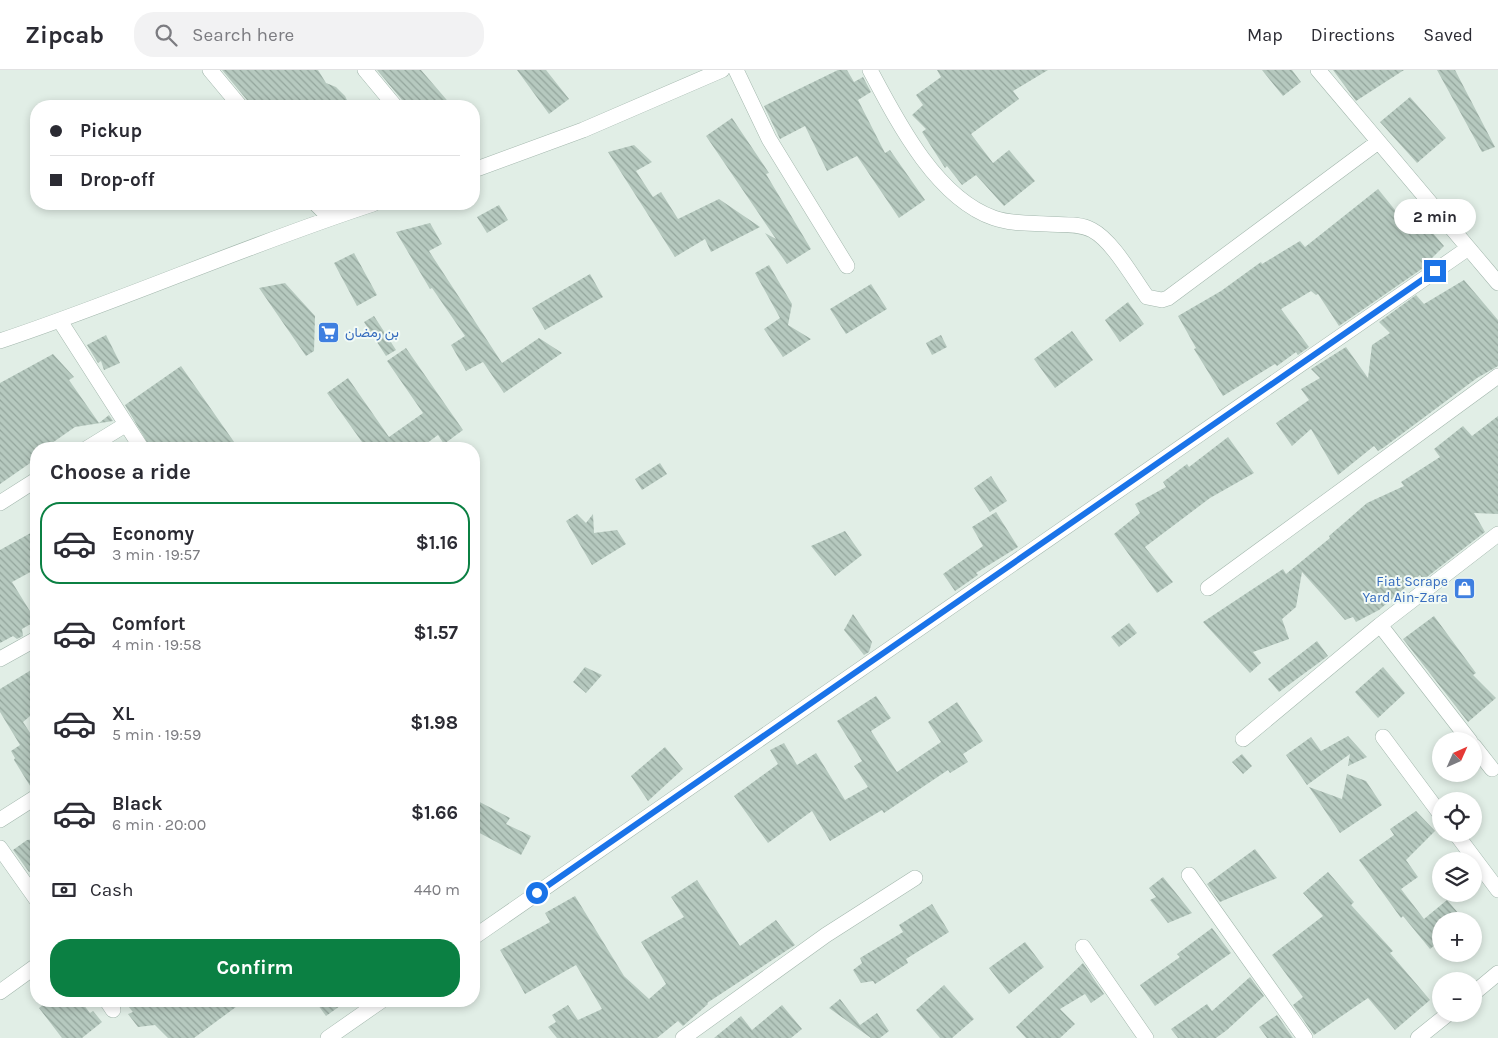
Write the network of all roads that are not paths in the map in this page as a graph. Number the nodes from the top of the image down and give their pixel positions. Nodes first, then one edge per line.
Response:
1 (210, 70) edge
2 (366, 70) edge
3 (722, 70) edge
4 (736, 70) edge
5 (870, 70) edge
6 (1318, 70) edge
7 (235, 100) edge
8 (390, 100) edge
9 (1378, 142) junction
10 (480, 168) edge
11 (322, 210) edge
12 (355, 210) edge
13 (330, 218) junction
14 (1467, 249) junction
15 (847, 266) dead end
16 (1498, 283) edge
17 (60, 321) junction
18 (0, 342) edge
19 (1498, 376) edge
20 (125, 424) junction
21 (97, 442) edge
22 (137, 442) edge
23 (30, 484) edge
24 (0, 503) edge
25 (1498, 534) edge
26 (1208, 588) dead end
27 (1380, 625) junction
28 (30, 642) edge
29 (0, 659) edge
30 (1463, 732) edge
31 (1383, 738) dead end
32 (1243, 739) dead end
33 (1482, 757) edge
34 (1492, 770) dead end
35 (30, 801) edge
36 (1432, 803) edge
37 (0, 820) edge
38 (1462, 842) edge
39 (0, 848) edge
40 (1188, 875) dead end
41 (914, 878) dead end
42 (1498, 890) edge
43 (30, 891) edge
44 (480, 933) edge
45 (1083, 946) dead end
46 (30, 970) edge
47 (1498, 973) edge
48 (1482, 986) edge
49 (0, 992) edge
50 (372, 1007) edge
51 (1438, 1022) edge
52 (328, 1038) edge
53 (683, 1038) edge
54 (1146, 1038) edge
55 (1305, 1038) edge
56 (1418, 1038) edge

1 - 7 street
2 - 8 street
3 - 10 street
4 - 15 street
5 - 9 street
6 - 9 street
9 - 14 street
11 - 13 street
12 - 13 street
13 - 17 street
14 - 16 street
14 - 44 street
17 - 18 street
17 - 20 street
19 - 26 street
20 - 21 street
20 - 22 street
23 - 24 street
25 - 27 street
27 - 30 street
27 - 32 street
28 - 29 street
31 - 36 street
33 - 34 street
35 - 37 street
38 - 42 street
39 - 43 street
40 - 55 street
41 - 53 street
45 - 54 street
46 - 49 street
47 - 48 street
50 - 52 street
51 - 56 street

